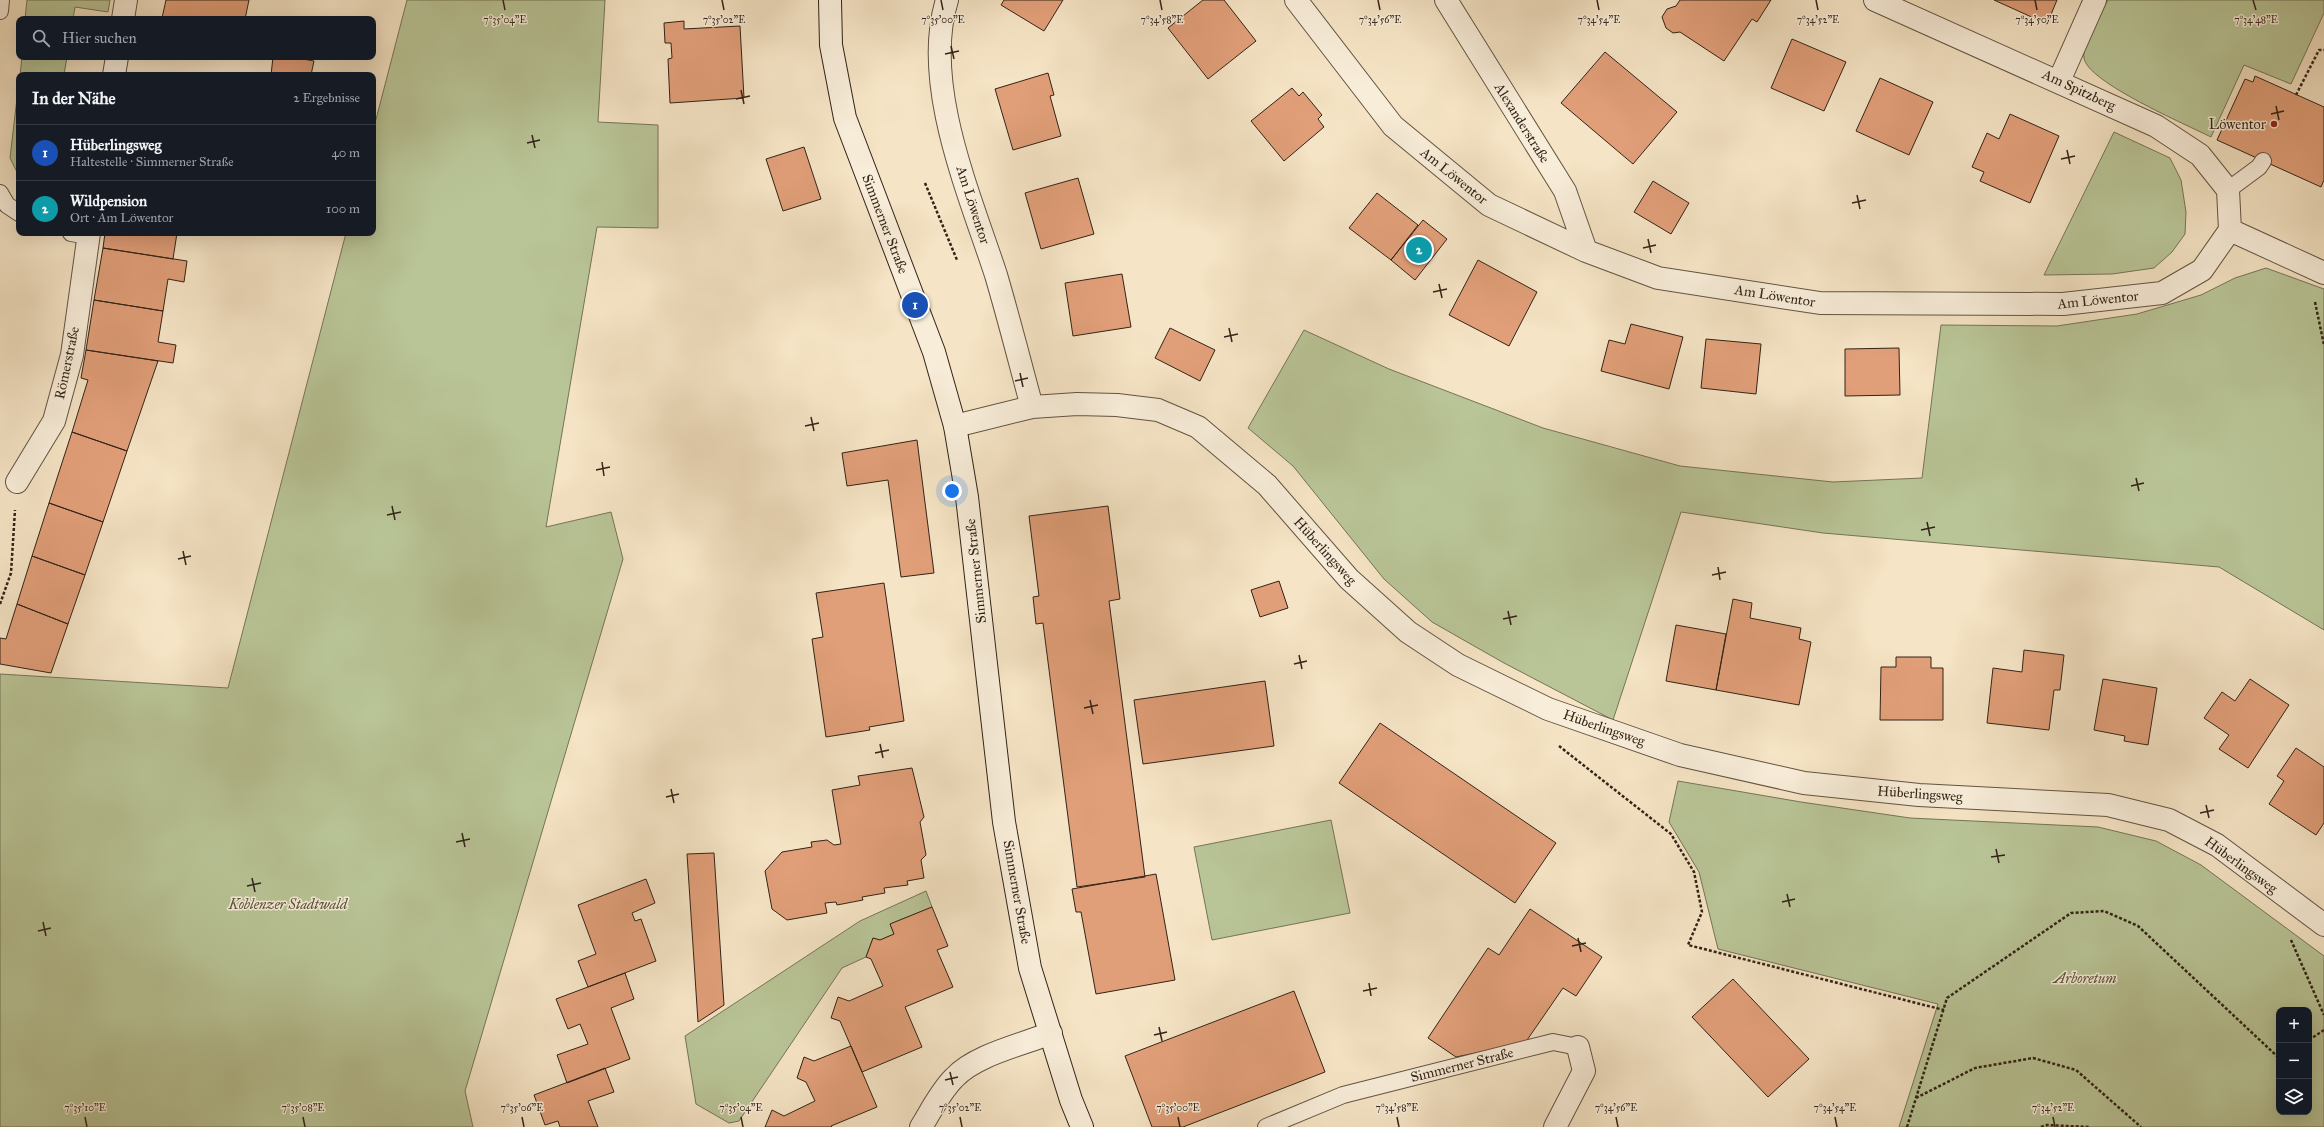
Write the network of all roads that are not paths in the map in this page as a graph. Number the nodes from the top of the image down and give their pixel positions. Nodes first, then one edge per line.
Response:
1 (1, 0) edge
2 (126, 0) edge
3 (830, 0) edge
4 (947, 0) edge
5 (1296, 0) edge
6 (1446, 0) edge
7 (1875, 0) edge
8 (2095, 0) edge
9 (0, 11) edge
10 (123, 16) edge
11 (116, 60) edge
12 (114, 72) edge
13 (2059, 81) junction
14 (2263, 161) dead end
15 (2228, 190) junction
16 (0, 193) edge
17 (16, 211) edge
18 (2230, 230) junction
19 (83, 236) edge
20 (1586, 251) junction
21 (2316, 269) edge
22 (1032, 406) junction
23 (955, 426) junction
24 (17, 482) road end
25 (2324, 925) edge
26 (1051, 1033) junction
27 (1578, 1047) joint
28 (921, 1127) edge
29 (1082, 1127) edge
30 (1266, 1127) edge
31 (1555, 1127) edge

1 - 9 lane
2 - 10 street
3 - 23 street, Simmerner Straße
4 - 22 street, Am Löwentor
5 - 20 street, Am Löwentor
6 - 20 street, Alexanderstraße
7 - 13 street, Am Spitzberg
8 - 13 street
11 - 12 street
13 - 15 street, Am Spitzberg
14 - 15 lane
15 - 18 street
16 - 17 lane
18 - 20 street, Am Löwentor
18 - 21 street
19 - 24 street, Römerstraße
22 - 23 street, Hüberlingsweg
22 - 25 street, Hüberlingsweg
23 - 26 street, Simmerner Straße
26 - 28 street
26 - 29 street, Simmerner Straße
27 - 30 lane, Simmerner Straße
27 - 31 street, Simmerner Straße

